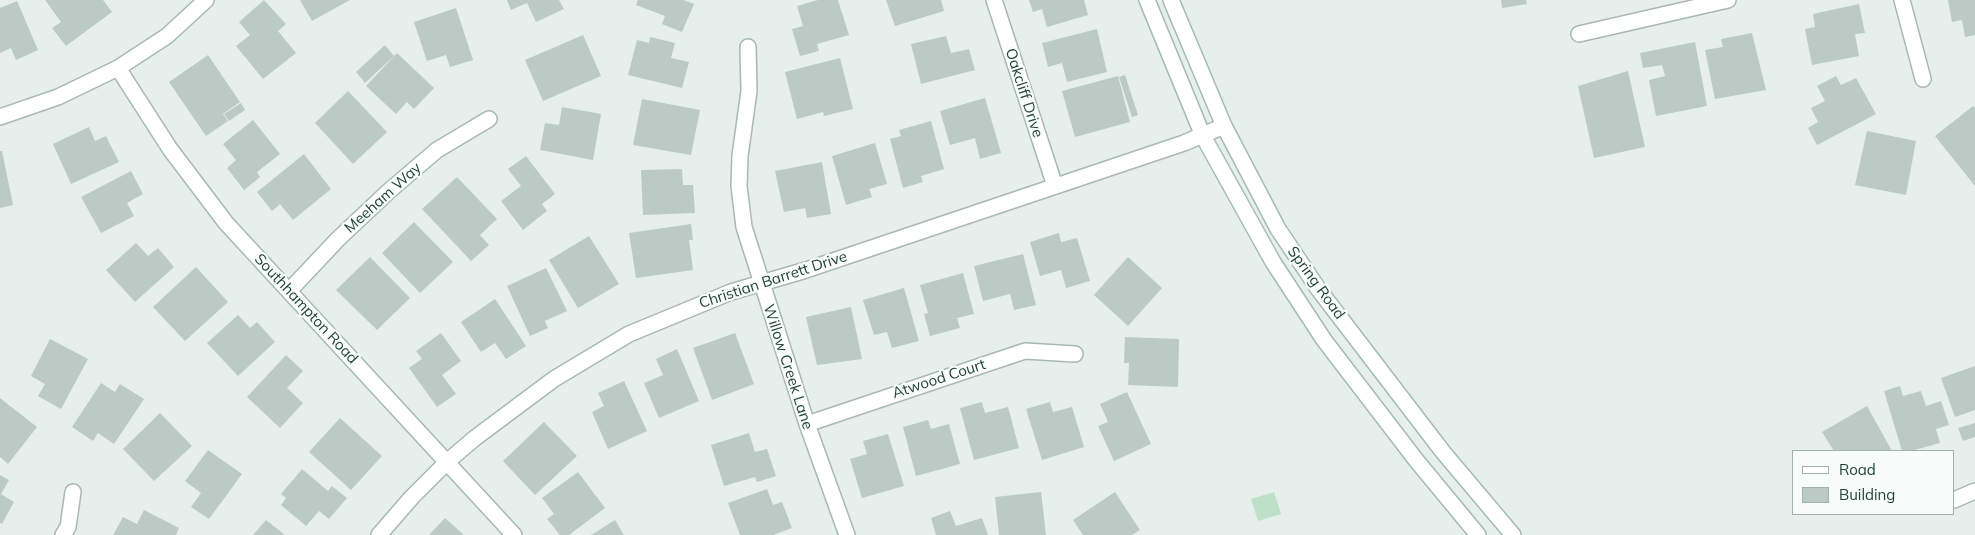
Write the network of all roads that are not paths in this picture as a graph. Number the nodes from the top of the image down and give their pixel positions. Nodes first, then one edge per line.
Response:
1 (206, 0) edge
2 (994, 0) edge
3 (1147, 0) edge
4 (1171, 0) edge
5 (1728, 0) edge
6 (1902, 0) edge
7 (1579, 34) dead end
8 (748, 47) dead end
9 (118, 68) junction
10 (1922, 79) dead end
11 (0, 117) edge
12 (489, 119) dead end
13 (1224, 126) junction
14 (1203, 136) junction
15 (1054, 186) junction
16 (761, 283) junction
17 (289, 291) junction
18 (1075, 354) dead end
19 (807, 424) junction
20 (448, 461) junction
21 (1975, 491) edge
22 (73, 492) dead end
23 (1955, 500) edge
24 (63, 535) edge
25 (379, 535) edge
26 (514, 535) edge
27 (847, 535) edge
28 (1478, 535) edge
29 (1513, 535) edge

1 - 9 street
2 - 15 street, Oakcliff Drive
3 - 14 street, Spring Road
4 - 13 street, Spring Road
5 - 7 street
6 - 10 street
8 - 16 street, Willow Creek Lane
9 - 11 street
9 - 17 street, Southhampton Road
12 - 17 street, Meeham Way
13 - 14 street, Christian Barrett Drive
13 - 29 street, Spring Road
14 - 15 street, Christian Barrett Drive
14 - 28 street, Spring Road
15 - 16 street, Christian Barrett Drive
16 - 19 street, Willow Creek Lane
16 - 20 street, Christian Barrett Drive
17 - 20 street, Southhampton Road
18 - 19 street, Atwood Court
19 - 27 street, Willow Creek Lane
20 - 25 street, Christian Barrett Drive
20 - 26 street, Southhampton Road
21 - 23 street
22 - 24 street

